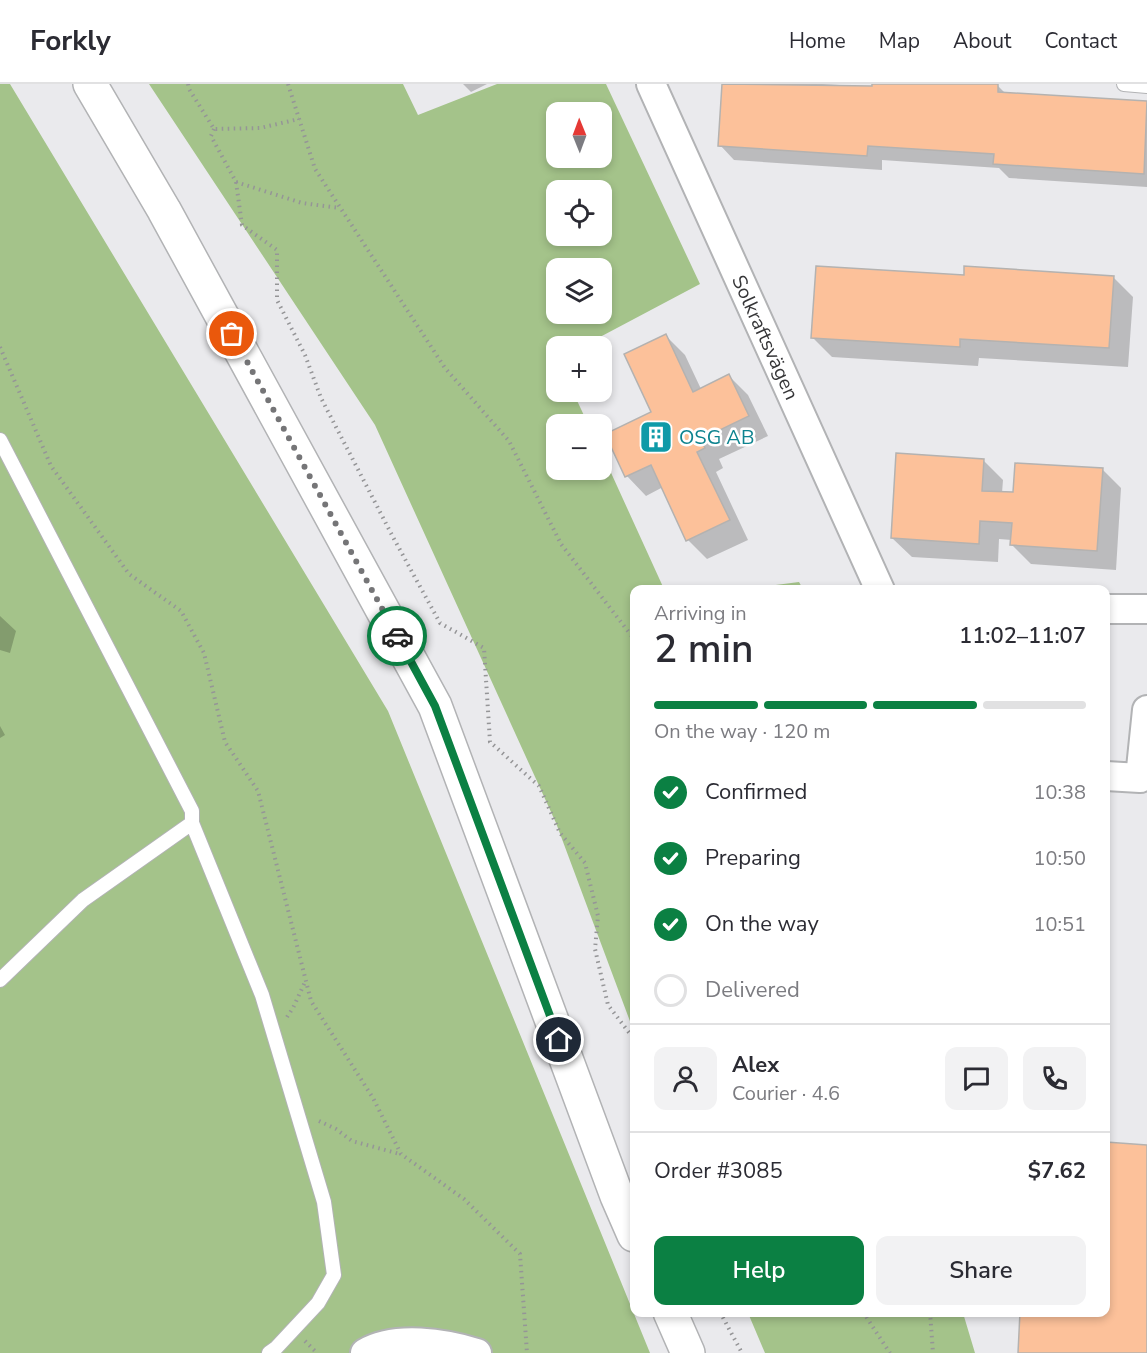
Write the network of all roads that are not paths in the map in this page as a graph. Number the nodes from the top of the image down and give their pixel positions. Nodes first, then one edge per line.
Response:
1 (78, 84) edge
2 (90, 84) edge
3 (651, 84) edge
4 (1124, 84) edge
5 (1147, 86) edge
6 (164, 210) junction
7 (0, 440) edge
8 (878, 585) edge
9 (1110, 609) edge
10 (1147, 609) edge
11 (1147, 710) edge
12 (1110, 777) edge
13 (192, 823) junction
14 (0, 980) edge
15 (630, 1226) edge
16 (672, 1317) edge
17 (269, 1353) edge
18 (365, 1353) edge
19 (477, 1353) edge
20 (688, 1353) edge

1 - 6 main road
2 - 6 main road
3 - 8 street, Solkraftsvägen
4 - 5 lane
6 - 15 main road
7 - 13 lane
9 - 10 street
11 - 12 street
13 - 14 lane
13 - 17 lane
16 - 20 main road
18 - 19 street

